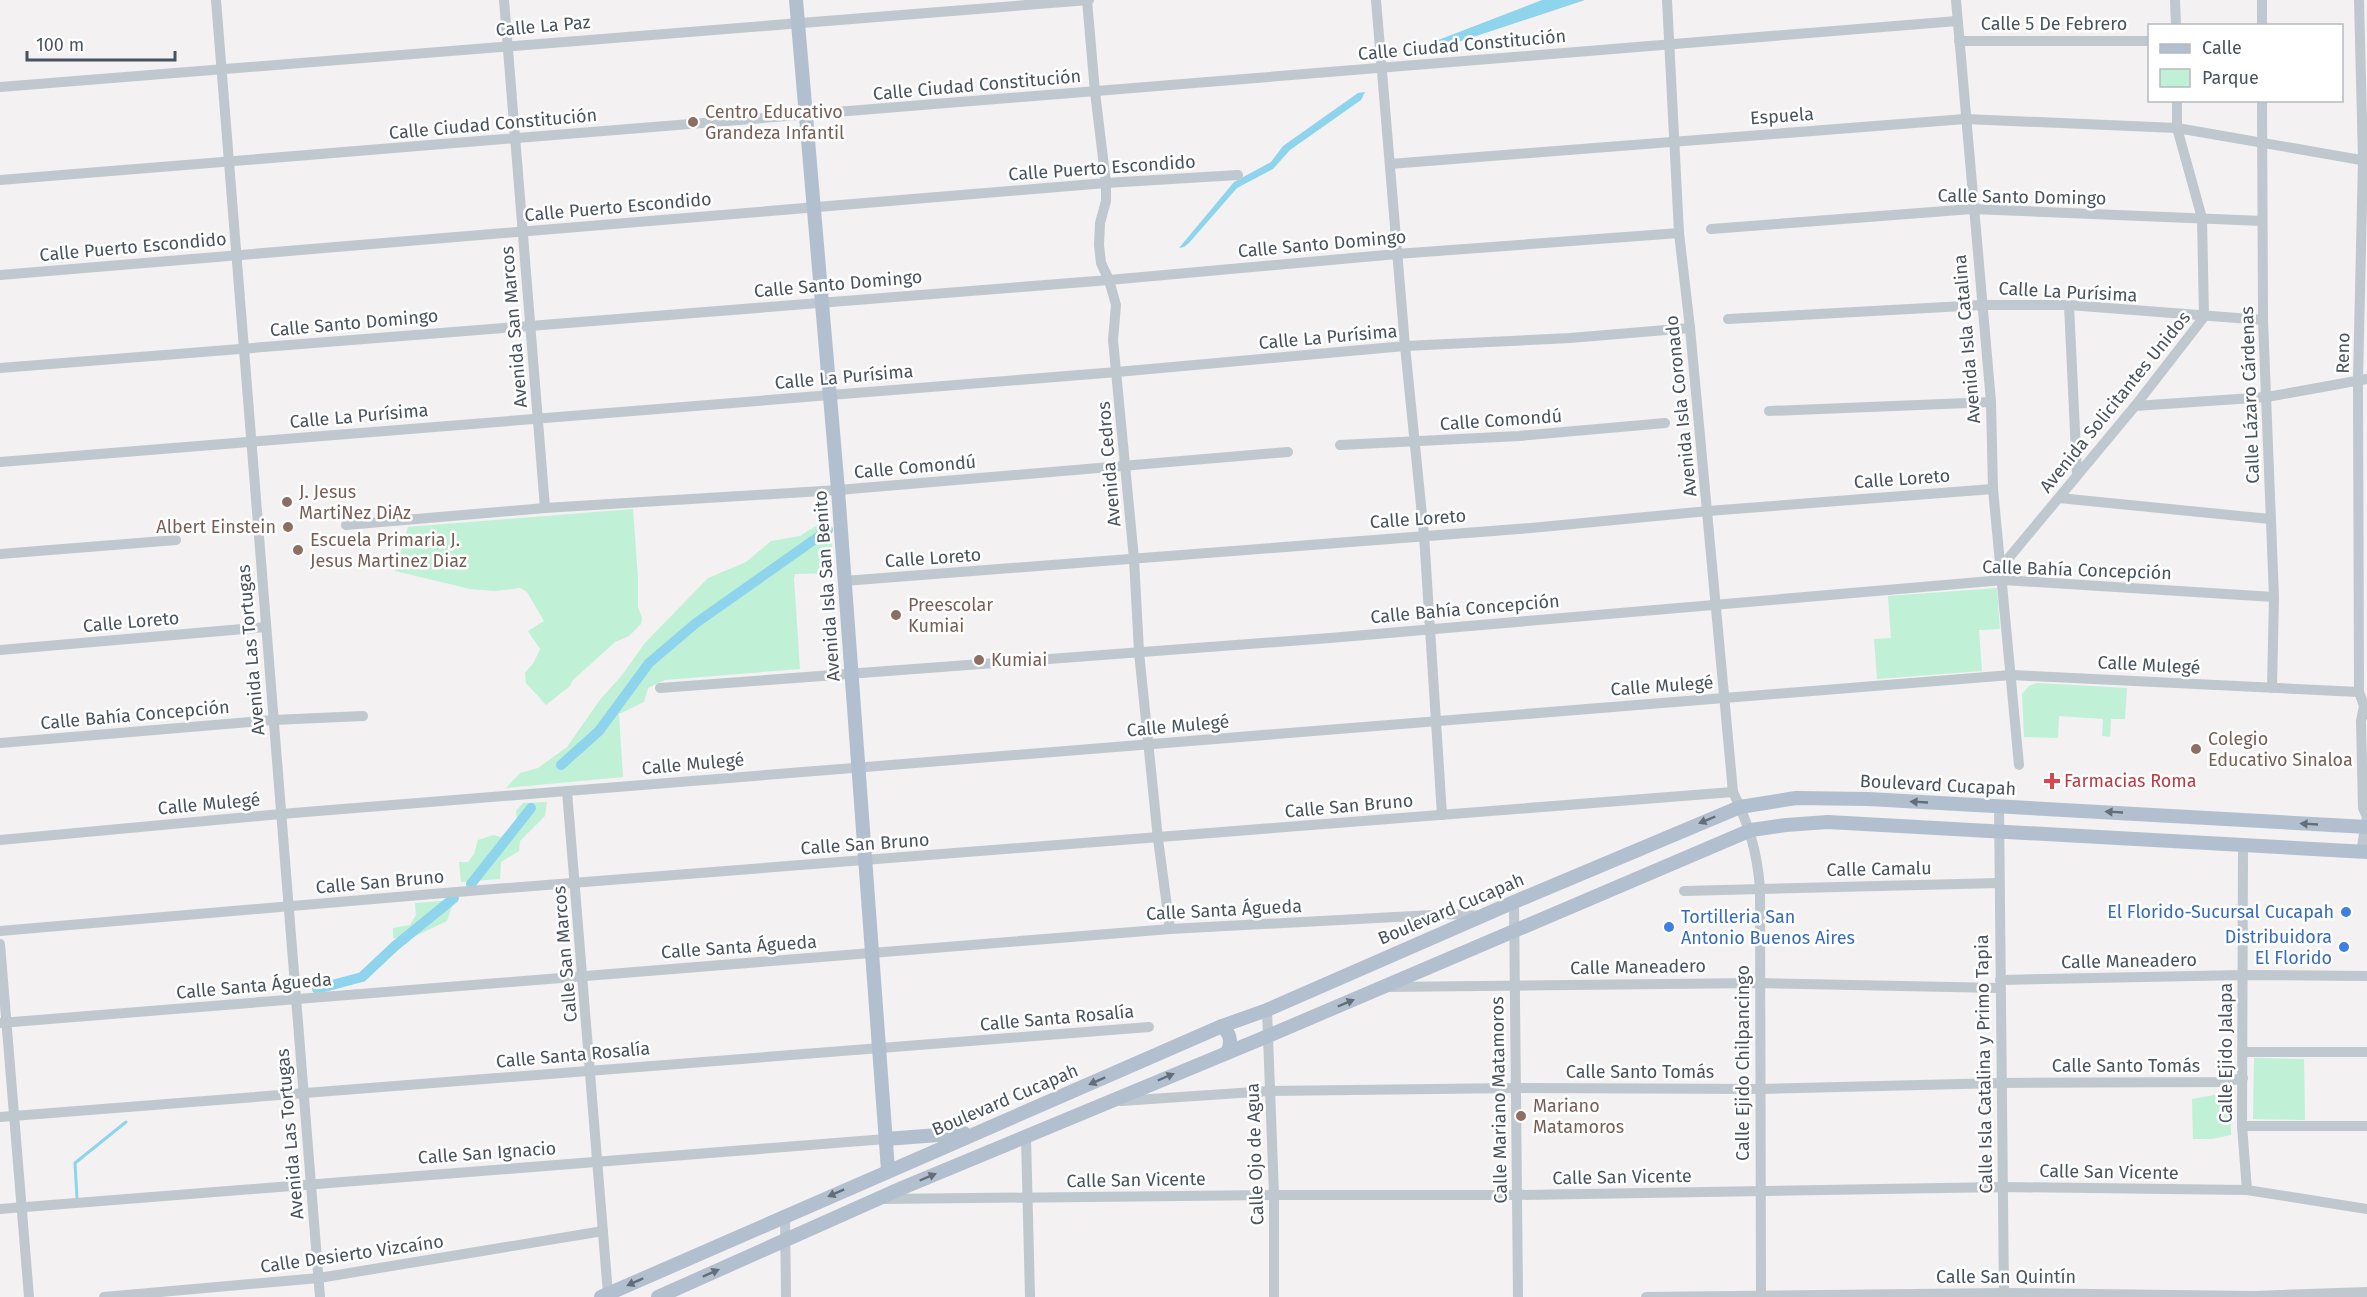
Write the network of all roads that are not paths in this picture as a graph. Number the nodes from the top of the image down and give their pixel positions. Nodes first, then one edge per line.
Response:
1 (216, 0) edge
2 (504, 0) edge
3 (796, 0) edge
4 (1087, 0) edge
5 (1376, 0) edge
6 (1667, 0) edge
7 (1956, 0) edge
8 (2175, 0) edge
9 (2262, 0) edge
10 (2359, 0) edge
11 (1957, 21) junction
12 (798, 22) junction
13 (2176, 24) edge
14 (2262, 24) edge
15 (1959, 41) junction
16 (2148, 41) edge
17 (508, 45) junction
18 (1669, 45) junction
19 (221, 69) junction
20 (1382, 69) junction
21 (0, 87) edge
22 (1095, 92) junction
23 (2177, 102) edge
24 (2262, 102) edge
25 (806, 115) junction
26 (1965, 119) junction
27 (2177, 128) junction
28 (515, 139) junction
29 (1674, 141) junction
30 (2262, 141) junction
31 (2365, 160) edge
32 (229, 163) junction
33 (1390, 164) junction
34 (1238, 175) dead end
35 (0, 180) edge
36 (1106, 183) junction
37 (814, 208) junction
38 (1972, 209) junction
39 (2202, 218) junction
40 (2262, 221) junction
41 (1711, 229) dead end
42 (523, 231) junction
43 (1679, 233) junction
44 (1397, 254) junction
45 (236, 256) junction
46 (0, 275) edge
47 (1109, 280) junction
48 (821, 302) junction
49 (1982, 304) junction
50 (2069, 306) junction
51 (2204, 317) junction
52 (1728, 319) dead end
53 (2263, 320) junction
54 (530, 326) junction
55 (1690, 328) junction
56 (1405, 346) junction
57 (243, 349) junction
58 (0, 368) edge
59 (1117, 372) junction
60 (2363, 379) edge
61 (829, 395) junction
62 (2267, 397) junction
63 (1991, 402) junction
64 (2135, 406) junction
65 (1769, 411) dead end
66 (538, 418) junction
67 (1665, 423) dead end
68 (251, 442) junction
69 (1415, 442) junction
70 (1340, 445) dead end
71 (1288, 452) dead end
72 (0, 462) edge
73 (1125, 465) junction
74 (2077, 474) junction
75 (1993, 489) junction
76 (838, 490) junction
77 (2060, 498) junction
78 (545, 508) junction
79 (1707, 511) junction
80 (2270, 519) junction
81 (346, 525) dead end
82 (1424, 535) junction
83 (176, 540) dead end
84 (0, 554) edge
85 (1134, 559) junction
86 (2002, 566) junction
87 (2003, 580) junction
88 (844, 581) junction
89 (2274, 597) junction
90 (1715, 604) junction
91 (266, 627) junction
92 (1429, 629) junction
93 (0, 650) edge
94 (1139, 652) junction
95 (852, 673) junction
96 (2010, 675) junction
97 (660, 688) dead end
98 (2272, 688) junction
99 (2359, 692) junction
100 (1725, 698) junction
101 (2365, 715) edge
102 (363, 716) dead end
103 (273, 720) junction
104 (1435, 720) junction
105 (0, 743) edge
106 (1149, 745) junction
107 (2019, 765) dead end
108 (860, 767) junction
109 (567, 791) junction
110 (1733, 792) junction
111 (1999, 806) junction
112 (1740, 807) junction
113 (282, 814) junction
114 (1442, 816) junction
115 (2367, 822) edge
116 (1751, 830) junction
117 (1998, 831) junction
118 (1158, 839) junction
119 (0, 840) edge
120 (2242, 845) junction
121 (2364, 852) edge
122 (867, 861) junction
123 (1999, 883) junction
124 (576, 884) junction
125 (1760, 888) junction
126 (1684, 891) dead end
127 (1514, 902) junction
128 (288, 906) junction
129 (1481, 916) junction
130 (1170, 929) junction
131 (0, 931) edge
132 (1514, 932) junction
133 (0, 944) edge
134 (873, 954) junction
135 (2243, 975) junction
136 (583, 976) junction
137 (2367, 976) edge
138 (1759, 983) junction
139 (2000, 983) junction
140 (1514, 985) junction
141 (1384, 987) junction
142 (295, 999) junction
143 (1268, 1010) junction
144 (3, 1023) edge
145 (1222, 1026) junction
146 (1149, 1027) dead end
147 (1268, 1036) junction
148 (878, 1049) junction
149 (1228, 1051) junction
150 (2243, 1052) junction
151 (2367, 1052) edge
152 (590, 1069) junction
153 (2243, 1078) junction
154 (2001, 1083) junction
155 (1515, 1088) junction
156 (1760, 1089) junction
157 (1269, 1091) junction
158 (303, 1095) junction
159 (1108, 1102) junction
160 (14, 1116) junction
161 (0, 1117) edge
162 (2242, 1126) junction
163 (2367, 1126) edge
164 (977, 1132) junction
165 (1026, 1137) junction
166 (886, 1139) junction
167 (598, 1162) junction
168 (888, 1170) junction
169 (312, 1185) junction
170 (2002, 1187) junction
171 (2247, 1190) junction
172 (1760, 1192) junction
173 (1274, 1195) junction
174 (1516, 1195) junction
175 (1029, 1198) junction
176 (877, 1199) junction
177 (21, 1207) junction
178 (0, 1209) edge
179 (2367, 1209) edge
180 (784, 1215) junction
181 (603, 1231) junction
182 (786, 1240) junction
183 (319, 1278) junction
184 (2367, 1292) edge
185 (2004, 1295) edge
186 (605, 1296) edge
187 (2254, 1296) edge
188 (29, 1297) edge
189 (104, 1297) edge
190 (320, 1297) edge
191 (658, 1297) edge
192 (786, 1297) edge
193 (1030, 1297) edge
194 (1274, 1297) edge
195 (1518, 1297) edge
196 (1646, 1297) edge
197 (1761, 1297) edge

1 - 19 street, Avenida Las Tortugas
2 - 17 street, Avenida San Marcos
3 - 12 main road, Avenida Isla San Benito
4 - 12 street, Calle La Paz
4 - 22 street, Avenida Cedros
5 - 20 street
6 - 18 street, Avenida Isla Coronado
7 - 11 street, Avenida Isla Catalina
8 - 13 street
9 - 14 street
10 - 31 street, Reno
11 - 15 street, Avenida Isla Catalina
11 - 18 street, Calle Ciudad Constitución
12 - 17 street, Calle La Paz
12 - 25 main road, Avenida Isla San Benito
15 - 16 street, Calle 5 De Febrero
15 - 26 street, Avenida Isla Catalina
17 - 19 street, Calle La Paz
17 - 28 street, Avenida San Marcos
18 - 20 street, Calle Ciudad Constitución
18 - 29 street, Avenida Isla Coronado
19 - 21 street, Calle La Paz
19 - 32 street, Avenida Las Tortugas
20 - 22 street, Calle Ciudad Constitución
20 - 33 street
22 - 25 street, Calle Ciudad Constitución
22 - 36 street, Avenida Cedros
23 - 27 street, Avenida Solicitantes Unidos
24 - 30 street, Calle Lázaro Cárdenas
25 - 28 street, Calle Ciudad Constitución
25 - 37 main road, Avenida Isla San Benito
26 - 27 street, Espuela
26 - 29 street, Espuela
26 - 38 street, Avenida Isla Catalina
27 - 30 street
27 - 39 street, Avenida Solicitantes Unidos
28 - 32 street, Calle Ciudad Constitución
28 - 42 street, Avenida San Marcos
29 - 33 street, Espuela
29 - 43 street, Avenida Isla Coronado
30 - 31 street
30 - 40 street, Calle Lázaro Cárdenas
31 - 60 street, Reno
32 - 35 street, Calle Ciudad Constitución
32 - 45 street, Avenida Las Tortugas
33 - 44 street
34 - 36 street, Calle Puerto Escondido
36 - 37 street, Calle Puerto Escondido
36 - 47 street, Avenida Cedros
37 - 42 street, Calle Puerto Escondido
37 - 48 main road, Avenida Isla San Benito
38 - 39 street, Calle Santo Domingo
38 - 41 street, Calle Santo Domingo
38 - 49 street, Avenida Isla Catalina
39 - 40 street, Calle Santo Domingo
39 - 51 street, Avenida Solicitantes Unidos
40 - 53 street, Calle Lázaro Cárdenas
42 - 45 street, Calle Puerto Escondido
42 - 54 street, Avenida San Marcos
43 - 44 street, Calle Santo Domingo
43 - 55 street, Avenida Isla Coronado
44 - 47 street, Calle Santo Domingo
44 - 56 street
45 - 46 street, Calle Puerto Escondido
45 - 57 street, Avenida Las Tortugas
47 - 48 street, Calle Santo Domingo
47 - 59 street, Avenida Cedros
48 - 54 street, Calle Santo Domingo
48 - 61 main road, Avenida Isla San Benito
49 - 50 street, Calle La Purísima
49 - 52 street, Calle La Purísima
49 - 63 street, Avenida Isla Catalina
50 - 51 street, Calle La Purísima
50 - 74 street
51 - 53 street, Calle La Purísima
51 - 64 street, Avenida Solicitantes Unidos
53 - 62 street, Calle Lázaro Cárdenas
54 - 57 street, Calle Santo Domingo
54 - 66 street, Avenida San Marcos
55 - 56 street, Calle La Purísima
55 - 79 street, Avenida Isla Coronado
56 - 59 street, Calle La Purísima
56 - 69 street
57 - 58 street, Calle Santo Domingo
57 - 68 street, Avenida Las Tortugas
59 - 61 street, Calle La Purísima
59 - 73 street, Avenida Cedros
60 - 62 street
60 - 99 street, Reno
61 - 66 street, Calle La Purísima
61 - 76 main road, Avenida Isla San Benito
62 - 64 street
62 - 80 street, Calle Lázaro Cárdenas
63 - 65 street
63 - 75 street, Avenida Isla Catalina
64 - 74 street, Avenida Solicitantes Unidos
66 - 68 street, Calle La Purísima
66 - 78 street, Avenida San Marcos
67 - 69 street, Calle Comondú
68 - 72 street, Calle La Purísima
68 - 91 street, Avenida Las Tortugas
69 - 70 street, Calle Comondú
69 - 82 street
71 - 73 street, Calle Comondú
73 - 76 street, Calle Comondú
73 - 85 street, Avenida Cedros
74 - 77 street, Avenida Solicitantes Unidos
75 - 79 street, Calle Loreto
75 - 86 street, Avenida Isla Catalina
76 - 78 street, Calle Comondú
76 - 88 main road, Avenida Isla San Benito
77 - 80 street
77 - 86 street, Avenida Solicitantes Unidos
78 - 81 street, Calle Comondú
79 - 82 street, Calle Loreto
79 - 90 street, Avenida Isla Coronado
80 - 89 street, Calle Lázaro Cárdenas
82 - 85 street, Calle Loreto
82 - 92 street
83 - 84 street
85 - 88 street, Calle Loreto
85 - 94 street, Avenida Cedros
86 - 87 street, Avenida Isla Catalina
87 - 89 street, Calle Bahía Concepción
87 - 90 street, Calle Bahía Concepción
87 - 96 street, Avenida Isla Catalina
88 - 95 main road, Avenida Isla San Benito
89 - 98 street, Calle Lázaro Cárdenas
90 - 92 street, Calle Bahía Concepción
90 - 100 street, Avenida Isla Coronado
91 - 93 street, Calle Loreto
91 - 103 street, Avenida Las Tortugas
92 - 94 street, Calle Bahía Concepción
92 - 104 street
94 - 95 street, Calle Bahía Concepción
94 - 106 street, Avenida Cedros
95 - 97 street, Calle Bahía Concepción
95 - 108 main road, Avenida Isla San Benito
96 - 98 street, Calle Mulegé
96 - 100 street, Calle Mulegé
96 - 107 street, Avenida Isla Catalina
98 - 99 street, Calle Mulegé
99 - 101 street, Reno
100 - 104 street, Calle Mulegé
100 - 110 street, Avenida Isla Coronado
101 - 115 street, Reno
102 - 103 street, Calle Bahía Concepción
103 - 105 street, Calle Bahía Concepción
103 - 113 street, Avenida Las Tortugas
104 - 106 street, Calle Mulegé
104 - 114 street
106 - 108 street, Calle Mulegé
106 - 118 street, Avenida Cedros
108 - 109 street, Calle Mulegé
108 - 122 main road, Avenida Isla San Benito
109 - 113 street, Calle Mulegé
109 - 124 street, Calle San Marcos
110 - 112 street, Avenida Isla Coronado
110 - 114 street, Calle San Bruno
111 -> 112 main road, Boulevard Cucapah
115 -> 111 main road, Boulevard Cucapah
111 - 117 street, Calle Isla Catalina y Primo Tapia
112 - 116 street, Avenida Isla Coronado
112 -> 127 main road, Boulevard Cucapah
113 - 119 street, Calle Mulegé
113 - 128 street, Avenida Las Tortugas
114 - 118 street, Calle San Bruno
115 - 121 street, Reno
116 - 117 main road
116 - 125 street, Calle Ejido Chilpancingo
116 - 132 main road
117 - 120 main road
117 - 123 street, Calle Isla Catalina y Primo Tapia
118 - 122 street, Calle San Bruno
118 - 130 street, Avenida Cedros
120 - 121 main road
120 - 135 street, Calle Ejido Jalapa
122 - 124 street, Calle San Bruno
122 - 134 main road, Avenida Isla San Benito
123 - 125 street, Calle Camalu
123 - 139 street, Calle Isla Catalina y Primo Tapia
124 - 128 street, Calle San Bruno
124 - 136 street, Calle San Marcos
125 - 126 street, Calle Camalu
125 - 138 street, Calle Ejido Chilpancingo
127 - 129 main road, Boulevard Cucapah
127 - 132 street, Calle Mariano Matamoros
128 - 131 street, Calle San Bruno
128 - 142 street, Avenida Las Tortugas
129 - 130 street, Calle Santa Águeda
129 - 143 main road, Boulevard Cucapah
130 - 134 street, Calle Santa Águeda
132 - 140 street, Calle Mariano Matamoros
132 - 141 main road
133 - 144 street
134 - 136 street, Calle Santa Águeda
134 - 148 main road, Avenida Isla San Benito
135 - 137 street, Calle Maneadero
135 - 139 street, Calle Maneadero
135 - 150 street, Calle Ejido Jalapa
136 - 142 street, Calle Santa Águeda
136 - 152 street, Calle San Marcos
138 - 139 street, Calle Maneadero
138 - 140 street, Calle Maneadero
138 - 156 street, Calle Ejido Chilpancingo
139 - 154 street, Calle Isla Catalina y Primo Tapia
140 - 141 street, Calle Maneadero
140 - 155 street, Calle Mariano Matamoros
147 -> 141 main road
142 - 144 street, Calle Santa Águeda
142 - 158 street, Avenida Las Tortugas
143 - 145 main road, Boulevard Cucapah
143 - 147 street, Calle Ojo de Agua
144 - 160 street
145 - 149 main road
145 -> 164 main road, Boulevard Cucapah
146 - 148 street, Calle Santa Rosalía
147 - 149 main road
147 - 157 street, Calle Ojo de Agua
148 - 152 street, Calle Santa Rosalía
148 - 166 main road, Avenida Isla San Benito
159 -> 149 main road
150 - 151 street
150 - 153 street, Calle Ejido Jalapa
152 - 158 street, Calle Santa Rosalía
152 - 167 street, Calle San Marcos
153 - 154 street, Calle Santo Tomás
153 - 162 street, Calle Ejido Jalapa
154 - 156 street, Calle Santo Tomás
154 - 170 street, Calle Isla Catalina y Primo Tapia
155 - 156 street, Calle Santo Tomás
155 - 157 street, Calle Santo Tomás
155 - 174 street, Calle Mariano Matamoros
156 - 172 street, Calle Ejido Chilpancingo
157 - 159 street, Calle Santo Tomás
157 - 173 street, Calle Ojo de Agua
158 - 160 street, Calle Santa Rosalía
158 - 169 street, Avenida Las Tortugas
159 - 165 main road
160 - 161 street, Calle Santa Rosalía
160 - 177 street
162 - 163 street
162 - 171 street, Calle Ejido Jalapa
164 - 166 main road, Calle San Ignacio
164 - 168 main road, Boulevard Cucapah
165 - 175 street
176 -> 165 main road
166 - 167 street, Calle San Ignacio
166 - 168 main road, Avenida Isla San Benito
167 - 169 street, Calle San Ignacio
167 - 181 street, Calle San Marcos
168 -> 180 main road, Boulevard Cucapah
169 - 177 street, Calle San Ignacio
169 - 183 street, Avenida Las Tortugas
170 - 171 street, Calle San Vicente
170 - 172 street, Calle San Vicente
170 - 185 street, Calle Isla Catalina y Primo Tapia
171 - 179 street, Calle San Vicente
172 - 174 street, Calle San Vicente
172 - 197 street, Calle Ejido Chilpancingo
173 - 174 street, Calle San Vicente
173 - 175 street, Calle San Vicente
173 - 194 street, Calle Ojo de Agua
174 - 195 street, Calle Mariano Matamoros
175 - 176 street, Calle San Vicente
175 - 193 street
176 - 182 main road
177 - 178 street, Calle San Ignacio
177 - 188 street
180 - 182 street
180 -> 186 main road, Boulevard Cucapah
181 - 183 street, Calle Desierto Vizcaíno
181 - 186 street, Calle San Marcos
191 -> 182 main road
182 - 192 street
183 - 189 street, Calle Desierto Vizcaíno
183 - 190 street, Avenida Las Tortugas
184 - 187 street, Calle San Quintín
185 - 187 street, Calle San Quintín
185 - 197 street, Calle San Quintín
196 - 197 street, Calle San Quintín

